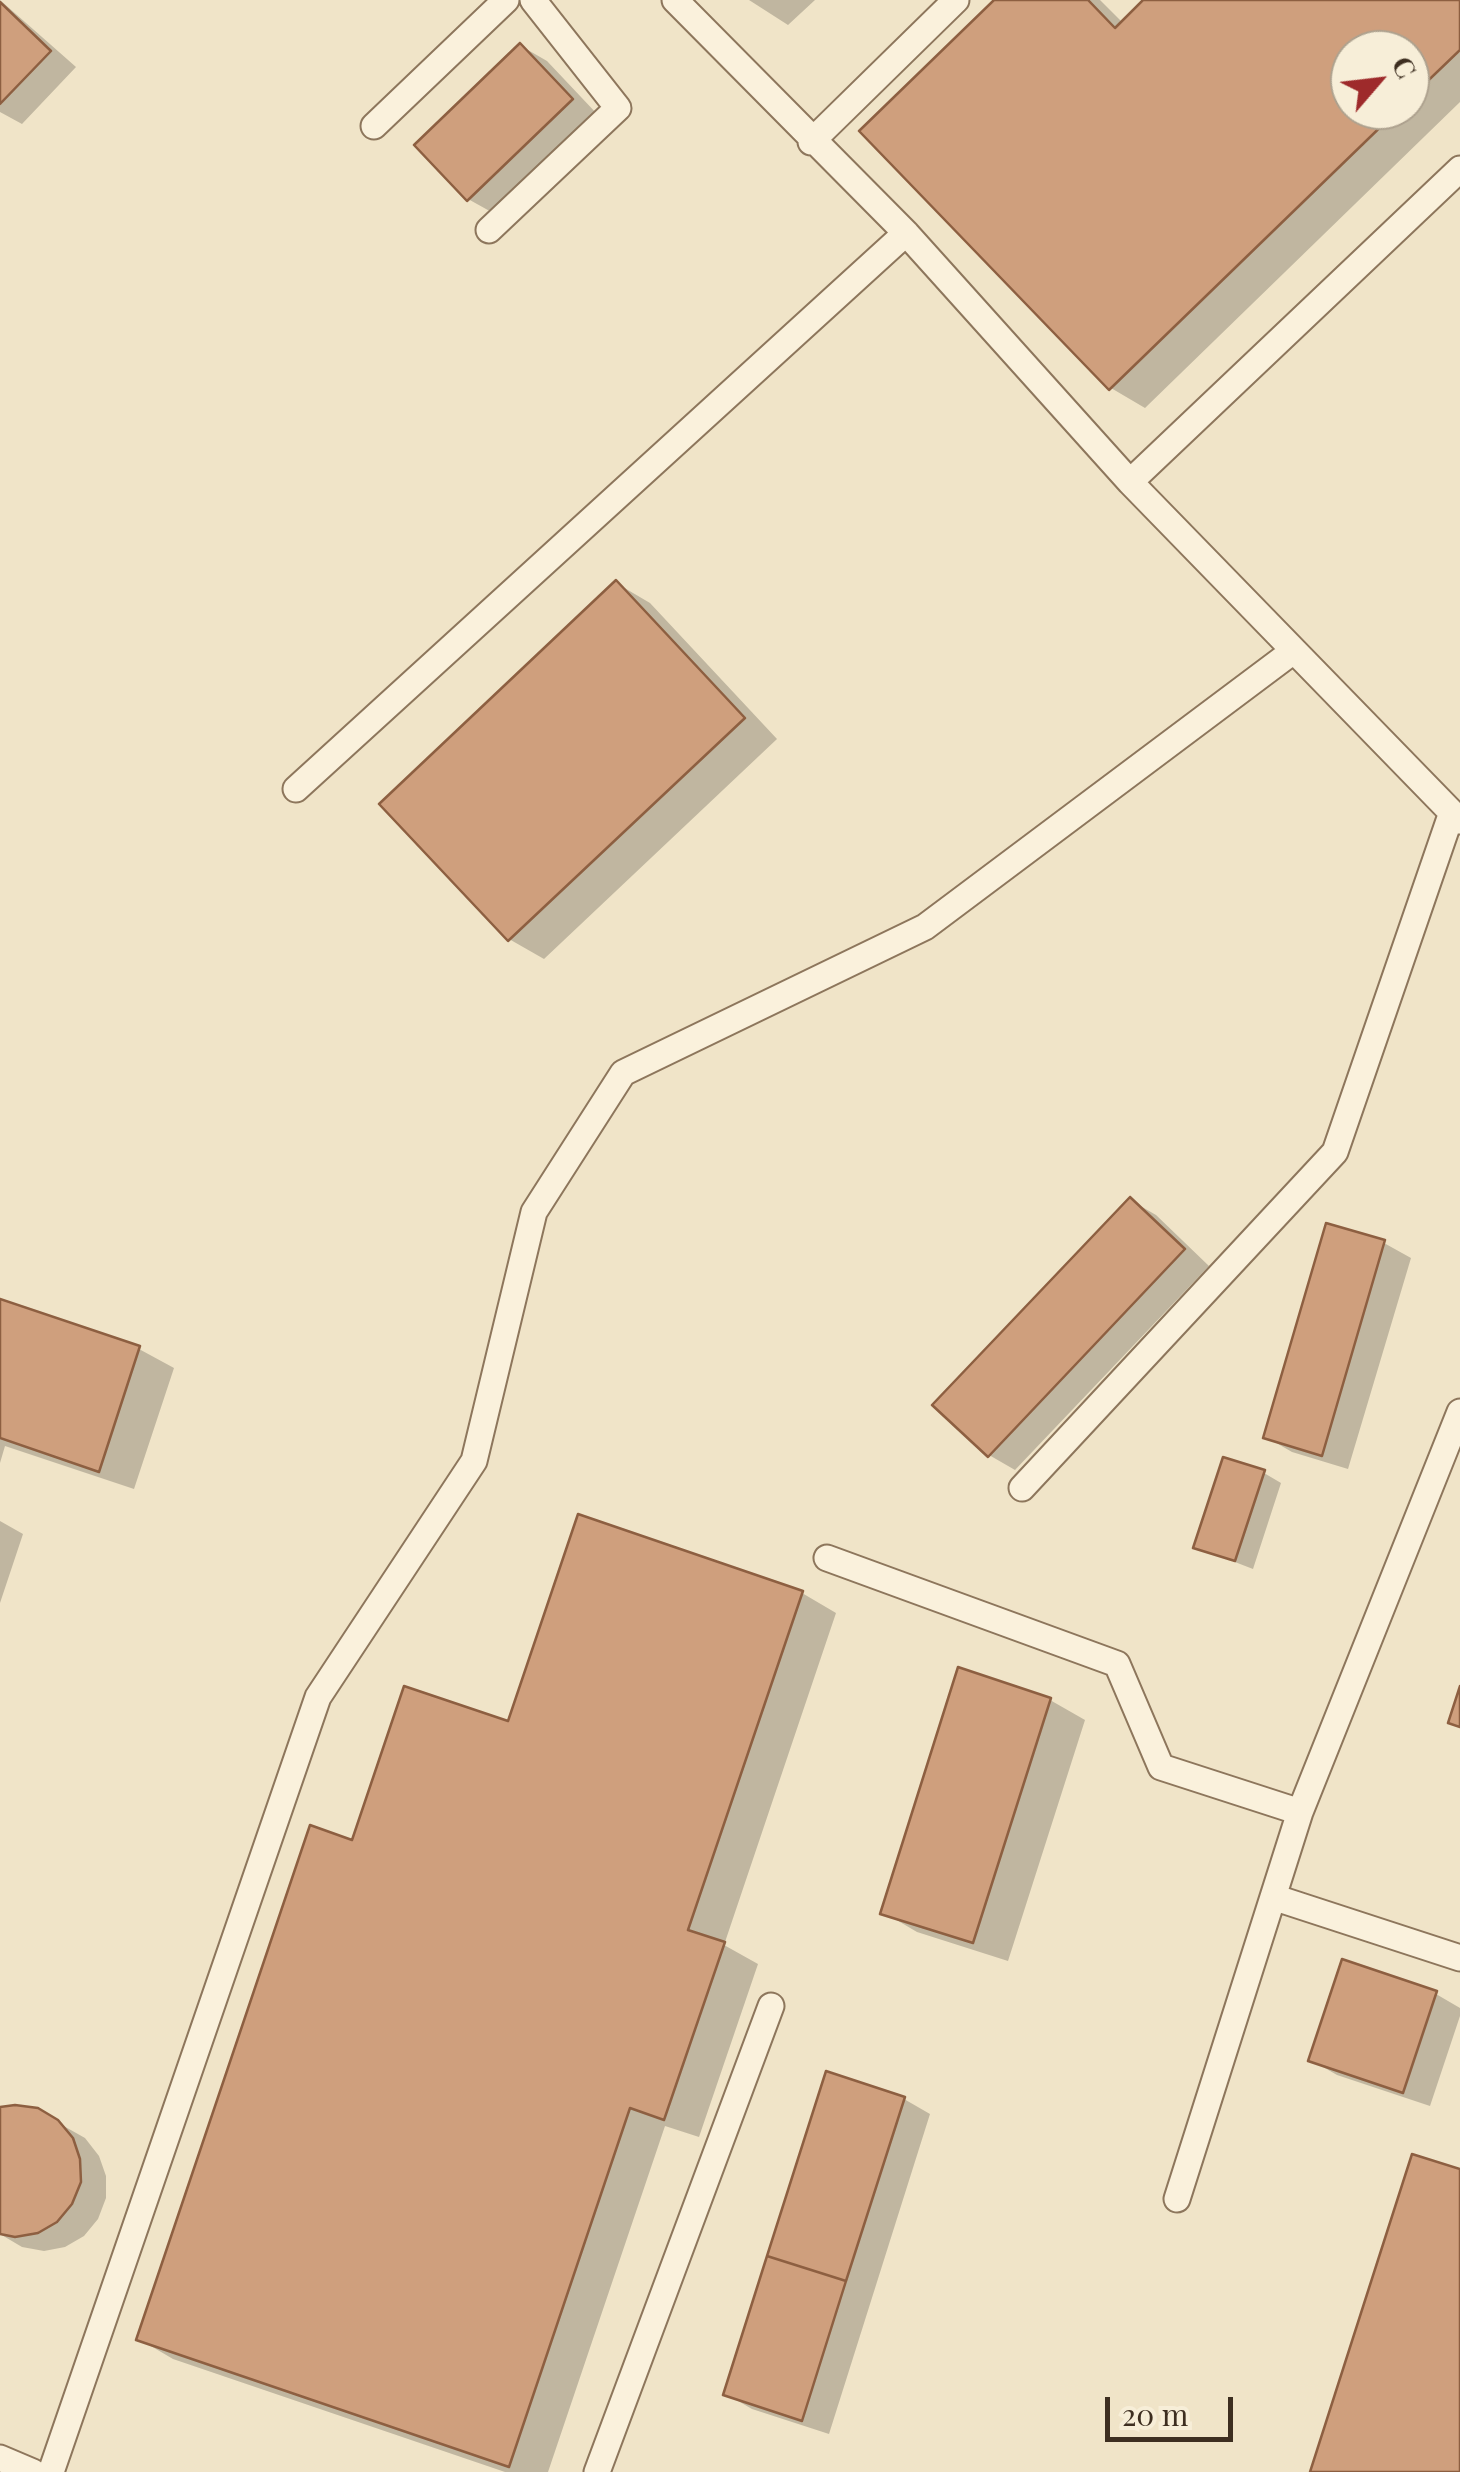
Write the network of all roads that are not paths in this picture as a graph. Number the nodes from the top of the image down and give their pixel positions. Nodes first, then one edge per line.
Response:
1 (506, 0) edge
2 (533, 0) edge
3 (675, 0) edge
4 (956, 0) edge
5 (374, 126) dead end
6 (811, 142) junction
7 (1460, 169) edge
8 (490, 230) dead end
9 (906, 232) junction
10 (1130, 482) junction
11 (1292, 652) junction
12 (296, 789) dead end
13 (1456, 818) edge
14 (1460, 1412) edge
15 (1022, 1488) dead end
16 (827, 1558) dead end
17 (1300, 1812) junction
18 (1273, 1896) junction
19 (1460, 1958) edge
20 (771, 2006) dead end
21 (1177, 2199) dead end
22 (0, 2458) edge
23 (34, 2472) edge
24 (51, 2472) edge
25 (597, 2472) edge

1 - 5 lane
2 - 8 lane
3 - 6 lane
4 - 6 lane
6 - 9 lane
7 - 10 lane
9 - 10 lane
9 - 12 lane
10 - 11 lane
11 - 13 lane
11 - 24 lane
13 - 15 lane
14 - 17 lane
16 - 17 lane
17 - 18 lane
18 - 19 lane
18 - 21 lane
20 - 25 lane
22 - 23 lane

